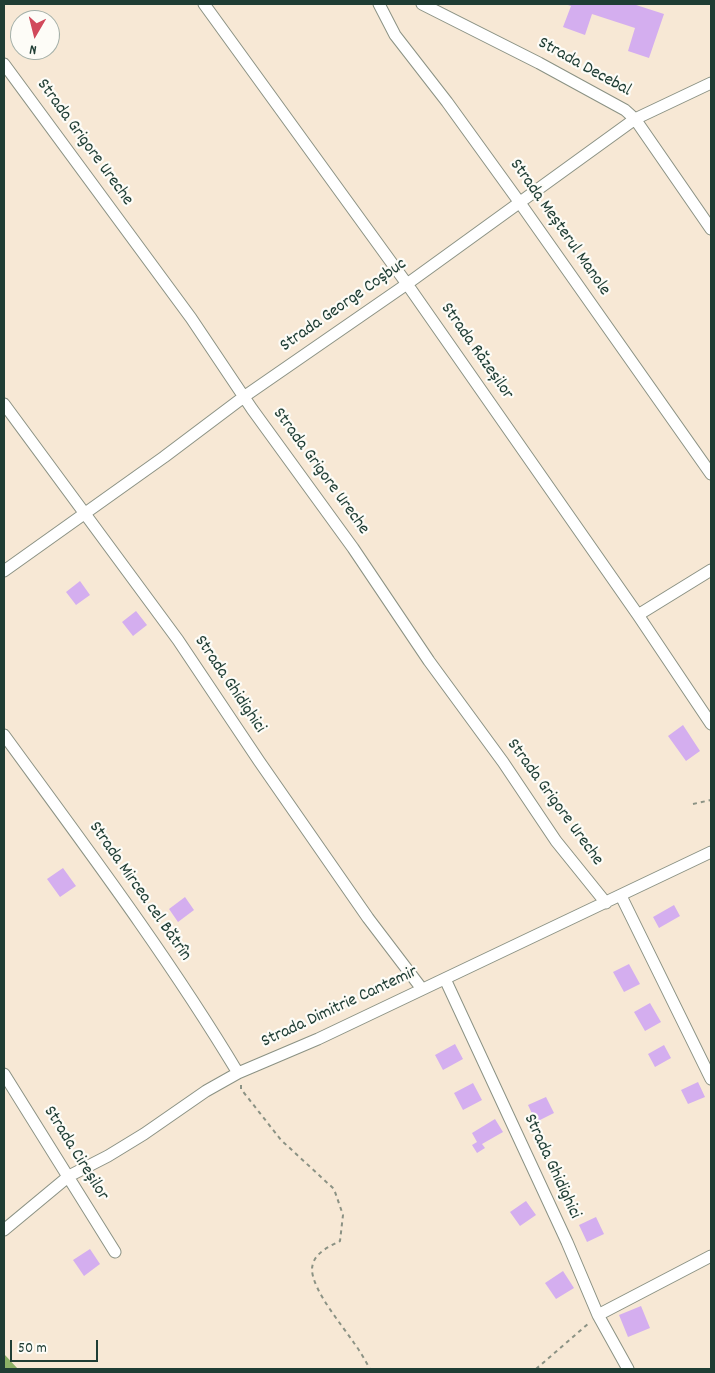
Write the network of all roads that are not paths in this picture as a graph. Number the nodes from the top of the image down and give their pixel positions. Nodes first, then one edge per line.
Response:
1 (204, 4) edge
2 (379, 4) edge
3 (422, 4) edge
4 (4, 64) edge
5 (711, 83) edge
6 (635, 119) junction
7 (520, 202) junction
8 (711, 229) edge
9 (407, 284) junction
10 (245, 396) junction
11 (4, 404) edge
12 (711, 474) edge
13 (84, 513) junction
14 (711, 570) edge
15 (4, 571) edge
16 (638, 615) junction
17 (711, 724) edge
18 (4, 735) edge
19 (711, 852) edge
20 (621, 896) junction
21 (606, 903) junction
22 (445, 979) junction
23 (422, 989) junction
24 (238, 1073) junction
25 (4, 1074) edge
26 (711, 1079) edge
27 (68, 1176) junction
28 (4, 1230) edge
29 (115, 1252) dead end
30 (711, 1256) edge
31 (598, 1315) junction
32 (628, 1369) edge

1 - 9 street, Strada Răzeșilor
2 - 7 street, Strada Meșterul Manole
3 - 6 street, Strada Decebal
4 - 10 street, Strada Grigore Ureche
5 - 6 street, Strada George Coșbuc
6 - 7 street, Strada George Coșbuc
6 - 8 street, Strada Decebal
7 - 9 street, Strada George Coșbuc
7 - 12 street, Strada Meșterul Manole
9 - 10 street, Strada George Coșbuc
9 - 16 street, Strada Răzeșilor
10 - 13 street, Strada George Coșbuc
10 - 21 street, Strada Grigore Ureche
11 - 13 street, Strada Ghidighici
13 - 15 street, Strada George Coșbuc
13 - 23 street, Strada Ghidighici
14 - 16 street
16 - 17 street, Strada Răzeșilor
18 - 24 street, Strada Mircea cel Bătrîn
19 - 20 street, Strada Dimitrie Cantemir
20 - 21 street, Strada Dimitrie Cantemir
20 - 26 street
21 - 22 street, Strada Dimitrie Cantemir
22 - 23 street, Strada Dimitrie Cantemir
22 - 31 street, Strada Ghidighici
23 - 24 street, Strada Dimitrie Cantemir
24 - 27 street, Strada Dimitrie Cantemir
25 - 27 street, Strada Cireșilor
27 - 28 street, Strada Dimitrie Cantemir
27 - 29 street, Strada Cireșilor
30 - 31 street
31 - 32 street, Strada Ghidighici

